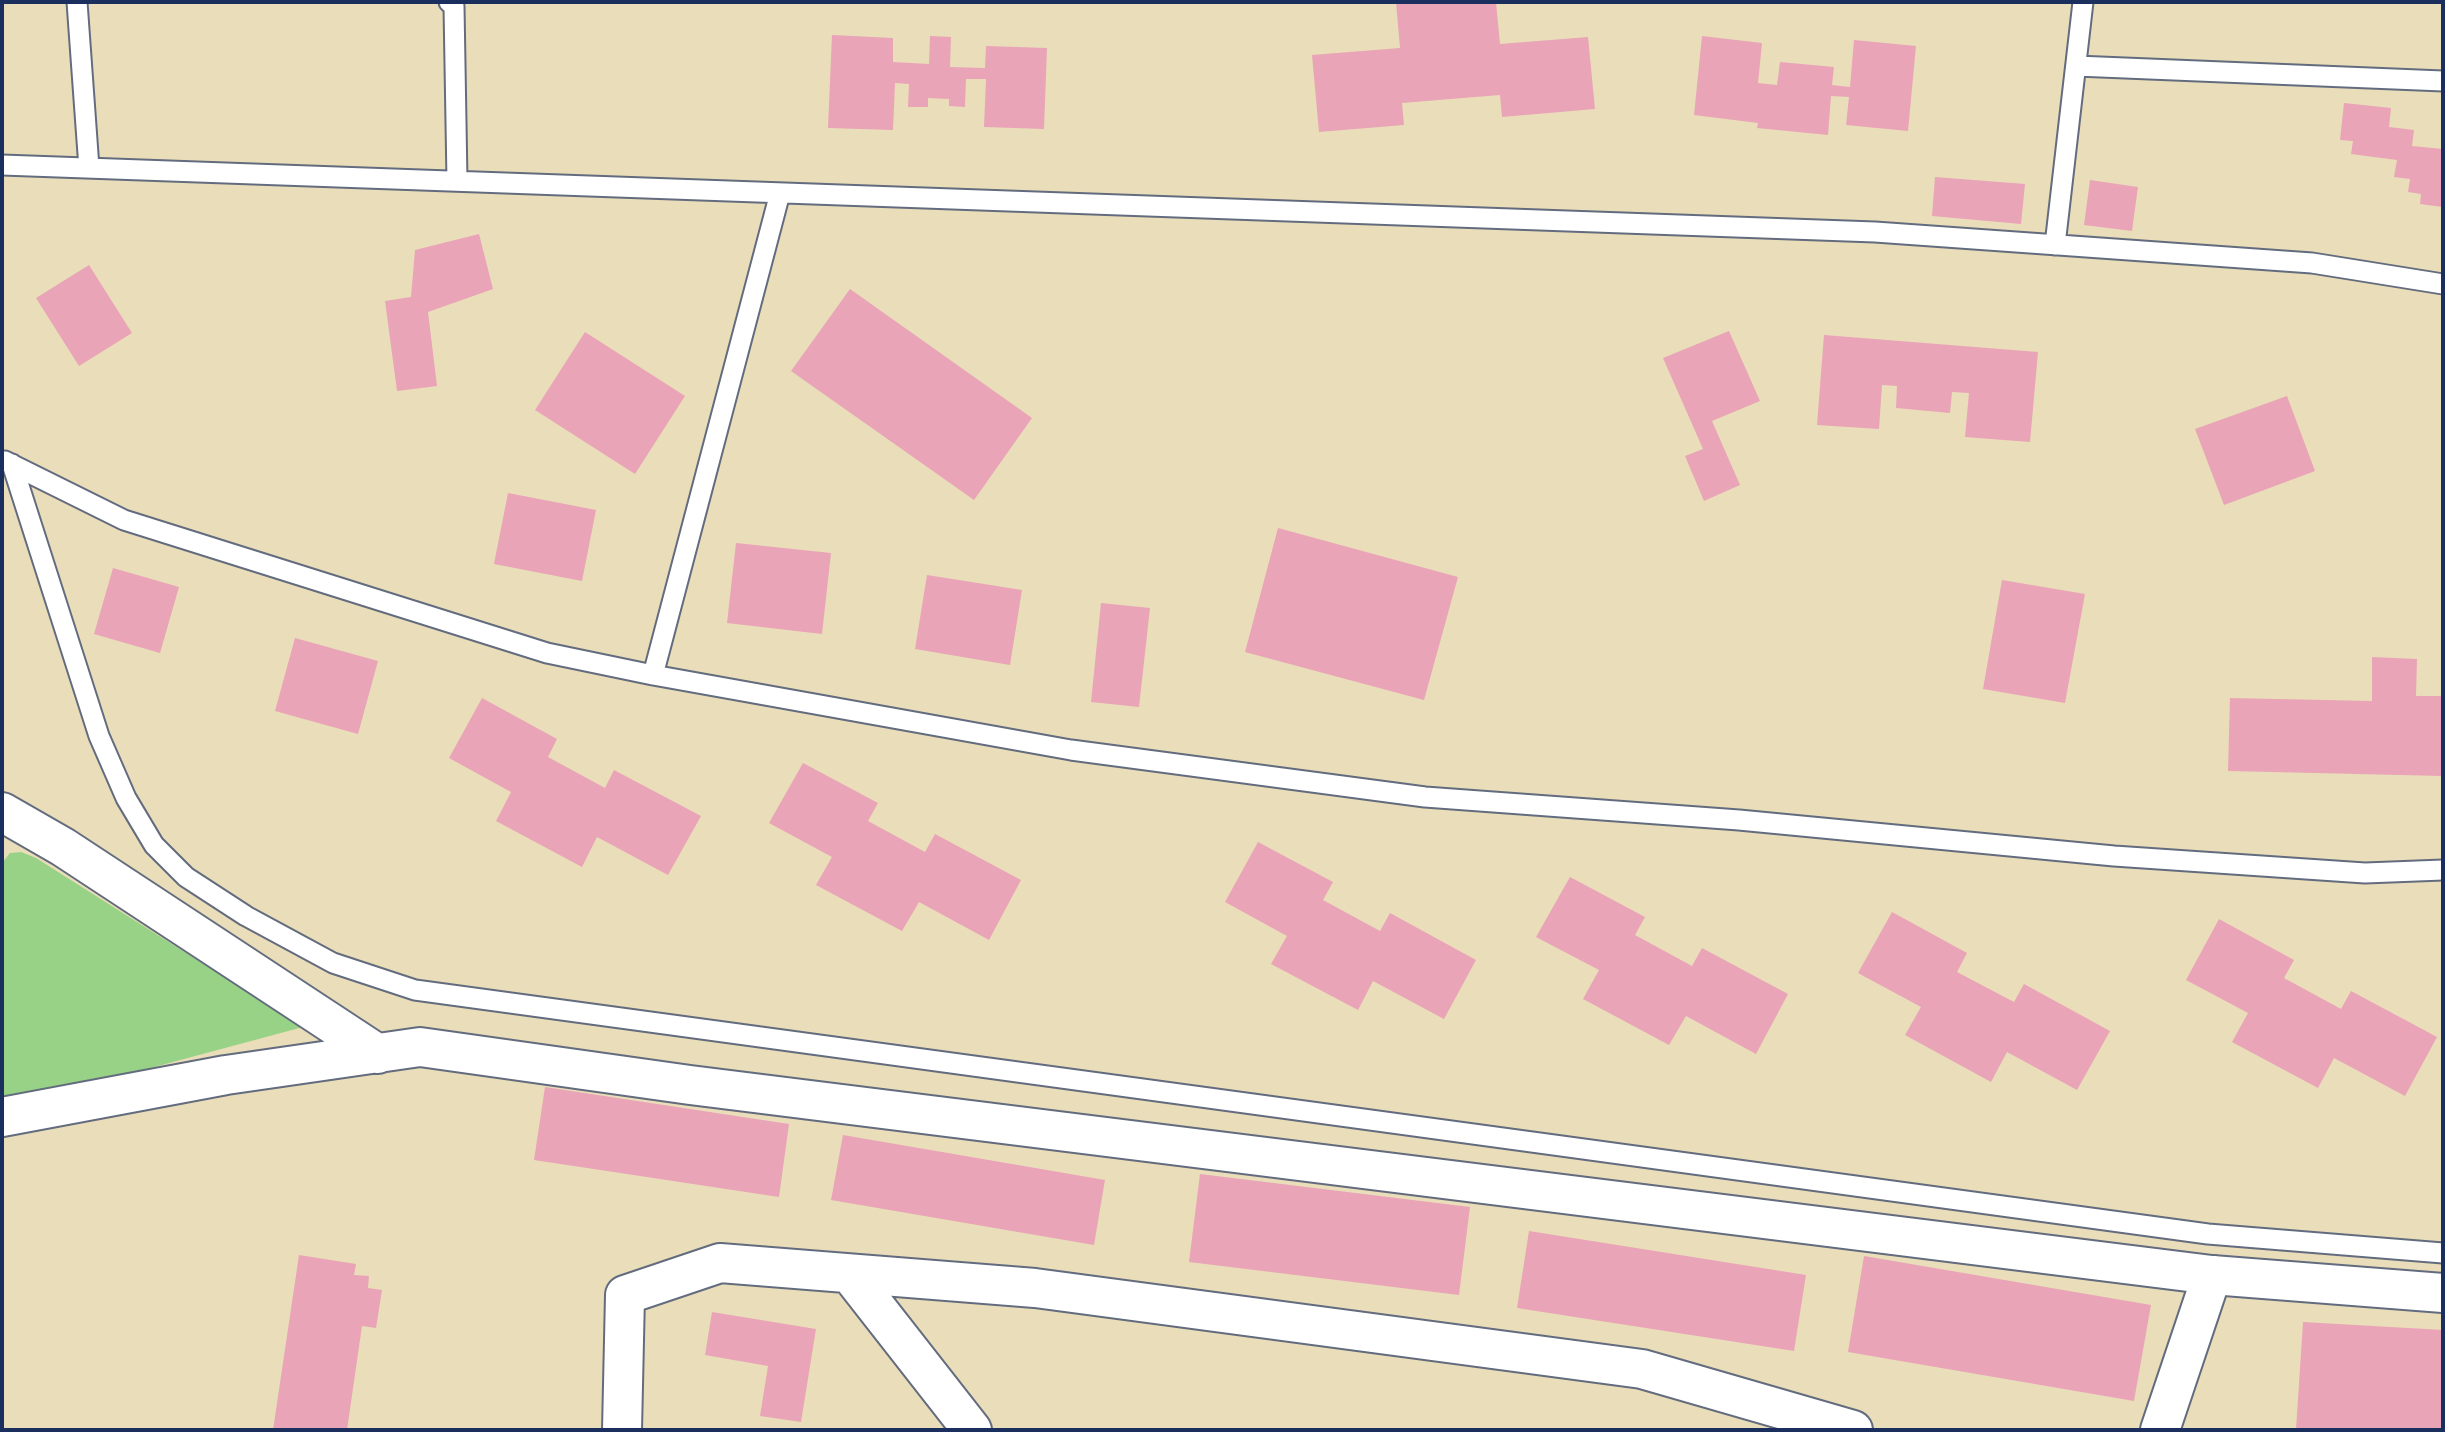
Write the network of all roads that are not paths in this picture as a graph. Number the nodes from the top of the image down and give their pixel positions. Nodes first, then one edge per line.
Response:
1 (77, 2) edge
2 (449, 2) edge
3 (2083, 2) edge
4 (2076, 66) junction
5 (2443, 82) edge
6 (2, 165) edge
7 (89, 168) junction
8 (457, 181) junction
9 (780, 193) junction
10 (2055, 245) junction
11 (2443, 284) edge
12 (7, 461) edge
13 (653, 675) junction
14 (2, 812) edge
15 (2443, 870) edge
16 (378, 1054) junction
17 (2, 1117) edge
18 (2443, 1253) edge
19 (850, 1274) junction
20 (2212, 1275) junction
21 (2443, 1293) edge
22 (622, 1430) edge
23 (972, 1430) edge
24 (1853, 1430) edge
25 (2160, 1430) edge

1 - 7 lane
2 - 8 lane
3 - 4 lane
4 - 5 lane
4 - 10 lane
6 - 7 lane
7 - 8 lane
8 - 9 lane
9 - 10 lane
9 - 13 lane
10 - 11 lane
12 - 13 lane
12 - 18 lane
13 - 15 lane
14 - 16 street
16 - 17 street
16 - 20 street
19 - 22 street
19 - 23 street
19 - 24 street
20 - 21 street
20 - 25 street

